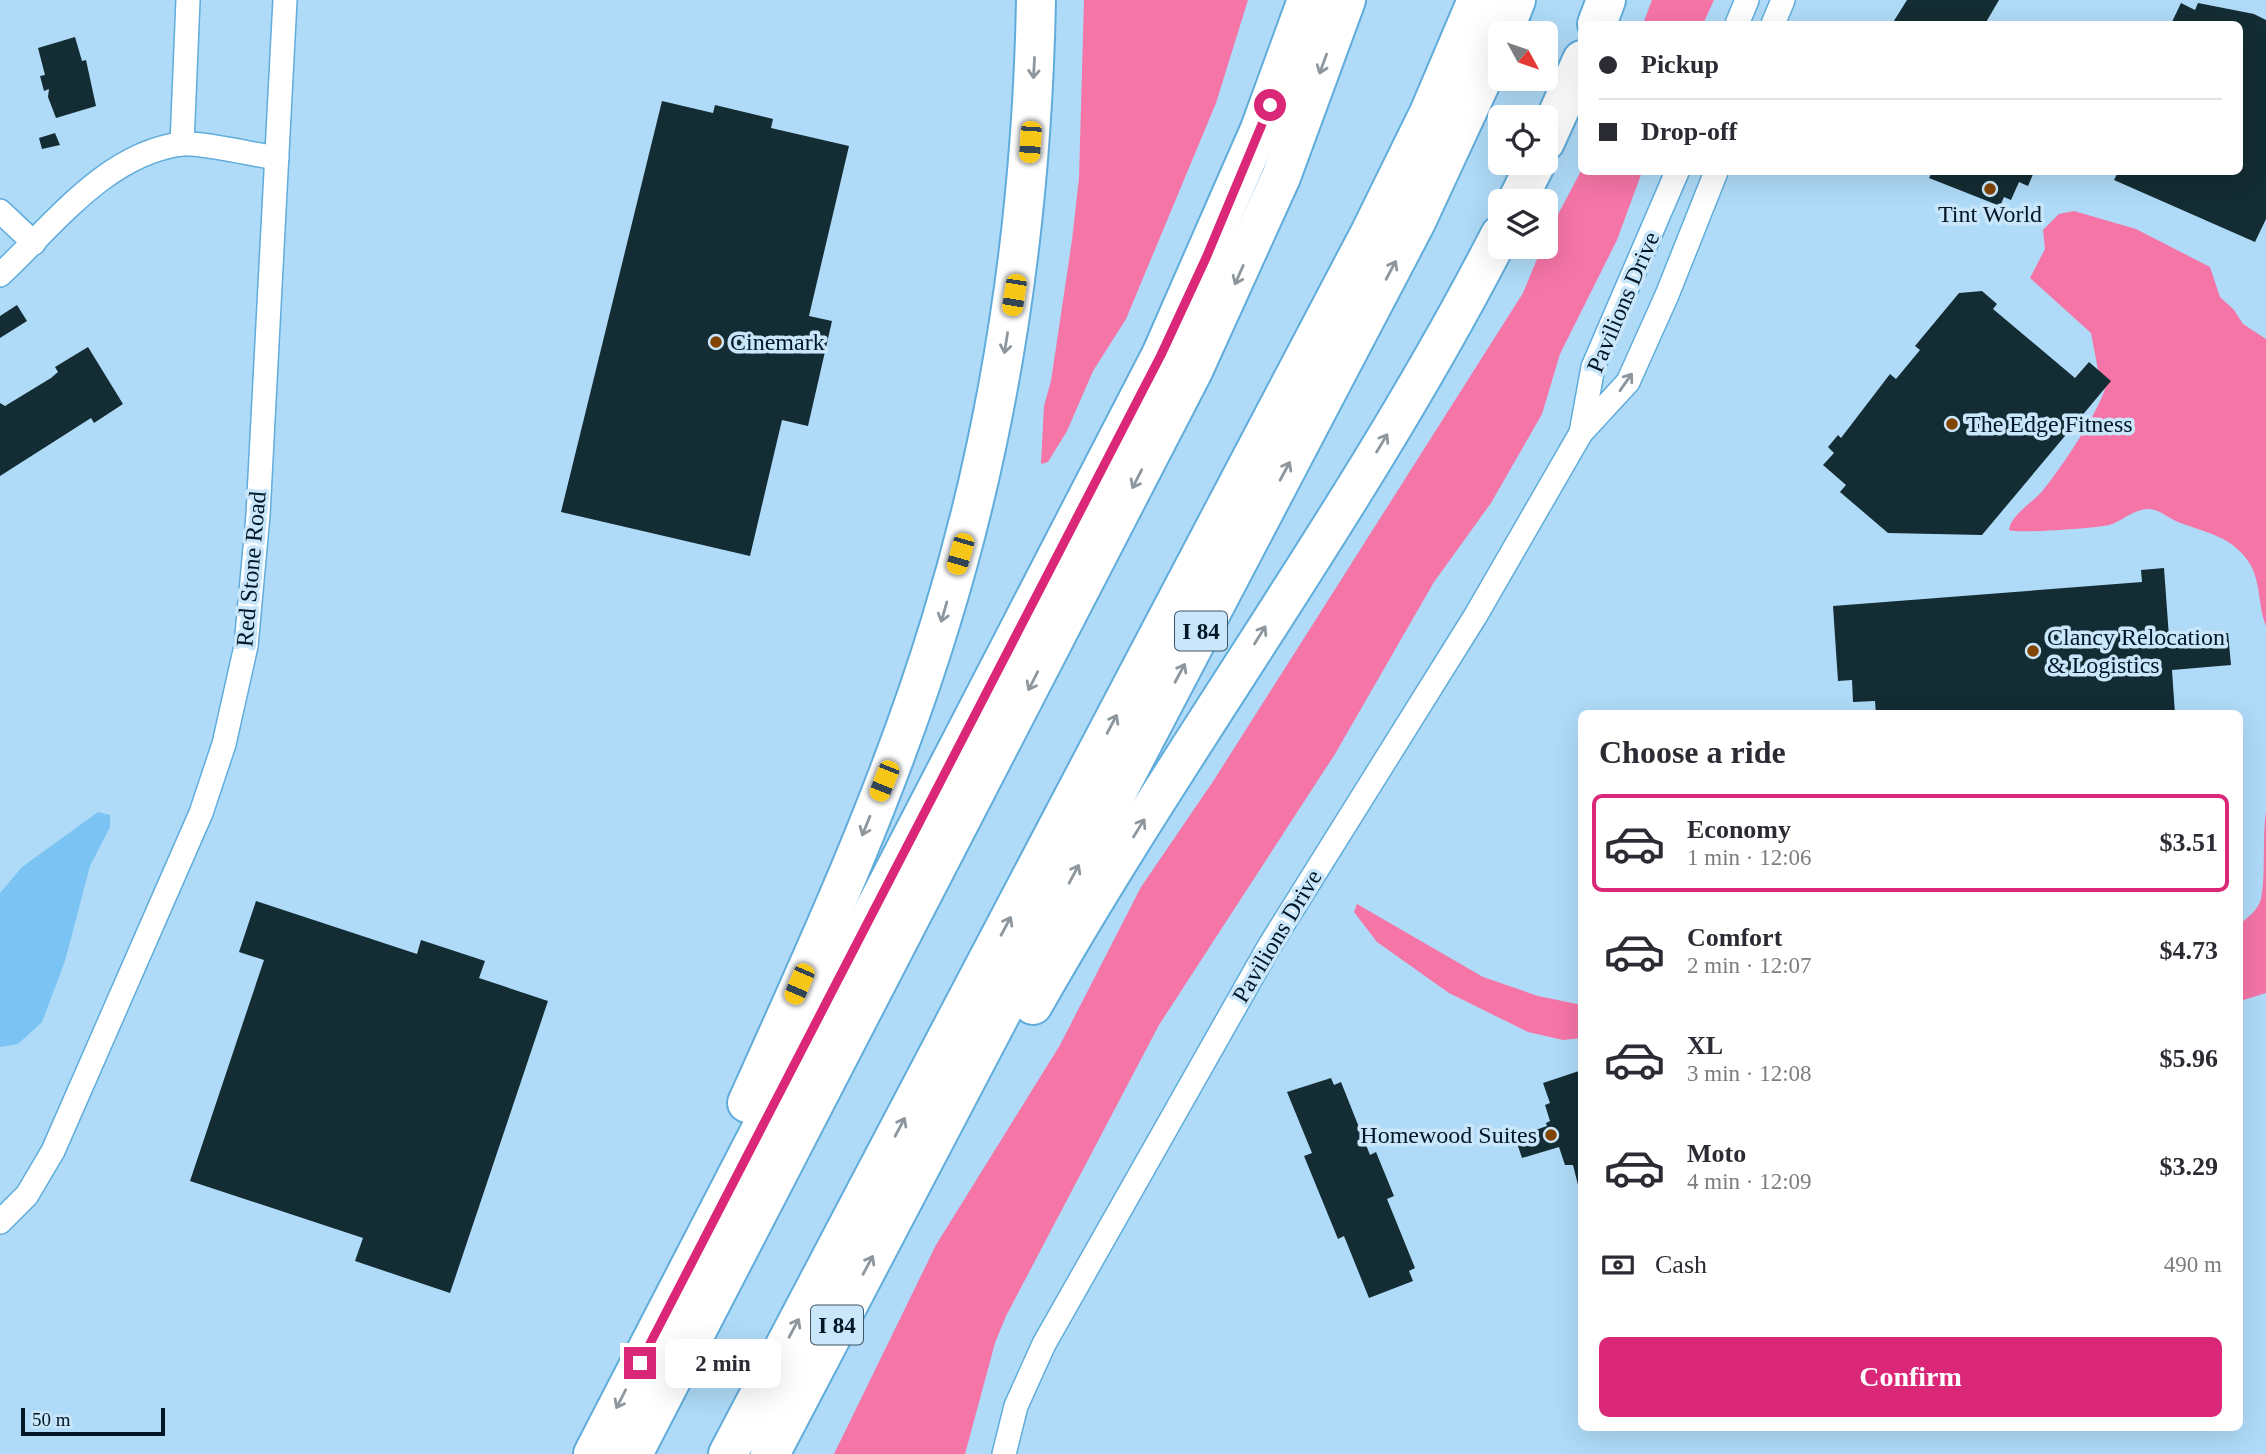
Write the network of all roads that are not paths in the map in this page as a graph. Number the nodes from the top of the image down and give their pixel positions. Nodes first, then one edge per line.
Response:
1 (188, 0) edge
2 (285, 0) edge
3 (1036, 0) edge
4 (1307, 0) edge
5 (1346, 0) edge
6 (1478, 0) edge
7 (1516, 0) edge
8 (1606, 0) edge
9 (1747, 0) edge
10 (1783, 0) edge
11 (1508, 21) edge
12 (1598, 21) edge
13 (1738, 21) edge
14 (1774, 21) edge
15 (1488, 67) edge
16 (1578, 69) edge
17 (1558, 113) edge
18 (182, 144) junction
19 (277, 158) junction
20 (1677, 175) edge
21 (1715, 175) edge
22 (0, 211) edge
23 (1660, 214) junction
24 (34, 243) junction
25 (1687, 246) junction
26 (1488, 257) edge
27 (0, 275) edge
28 (1581, 433) junction
29 (894, 1216) junction
30 (0, 1222) edge
31 (664, 1317) junction
32 (593, 1454) edge
33 (633, 1454) edge
34 (729, 1454) edge
35 (770, 1454) edge
36 (1004, 1454) edge

1 - 18 street
2 - 19 street, Red Stone Road
3 -> 31 highway
4 - 31 highway
5 -> 33 highway
34 -> 6 highway
7 - 11 highway
8 - 12 highway
9 - 13 street
10 - 14 street
29 -> 15 highway, I 84
16 - 17 highway
18 - 19 street
18 - 24 street
19 - 30 street, Red Stone Road
20 - 23 street, Pavilions Drive
21 - 25 street, Pavilions Drive
22 - 24 street
23 - 25 street, Pavilions Drive
23 - 28 street, Pavilions Drive
24 - 27 street
28 -> 25 street, Pavilions Drive
29 -> 26 highway
28 - 36 street, Pavilions Drive
35 -> 29 highway, I 84
31 -> 32 highway

